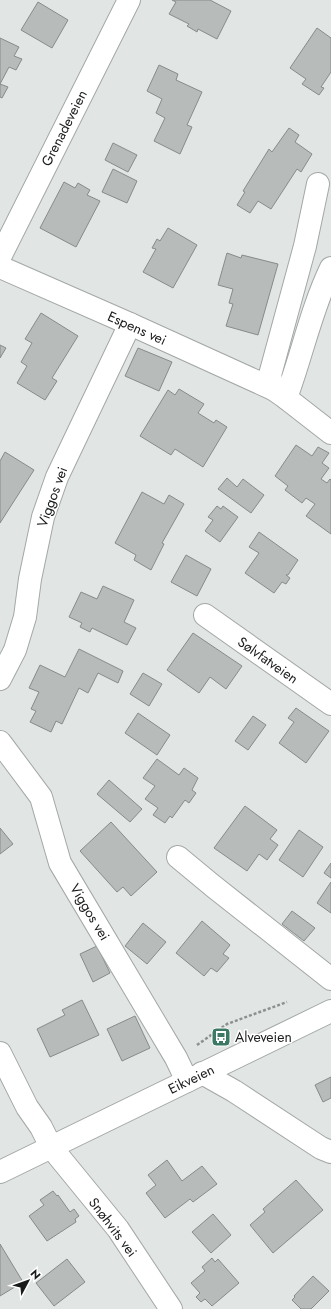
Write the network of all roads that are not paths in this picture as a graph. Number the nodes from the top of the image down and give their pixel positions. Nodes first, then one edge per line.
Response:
1 (129, 0) edge
2 (318, 184) dead end
3 (0, 257) edge
4 (0, 267) edge
5 (331, 268) edge
6 (130, 324) junction
7 (280, 394) junction
8 (331, 433) edge
9 (205, 615) dead end
10 (0, 679) edge
11 (331, 704) edge
12 (0, 742) edge
13 (178, 857) dead end
14 (331, 979) edge
15 (331, 1011) edge
16 (0, 1053) edge
17 (195, 1077) junction
18 (51, 1147) junction
19 (331, 1152) edge
20 (0, 1172) edge
21 (171, 1309) edge

1 - 3 street, Grenadeveien
2 - 7 street
4 - 6 street, Espens vei
5 - 7 street
6 - 7 street, Espens vei
6 - 10 street, Viggos vei
7 - 8 street, Espens vei
9 - 11 street, Sølvfatveien
12 - 17 street, Viggos vei
13 - 14 street
15 - 17 street, Eikveien
16 - 18 street
17 - 18 street, Eikveien
17 - 19 street
18 - 20 street, Eikveien
18 - 21 street, Snøhvits vei

